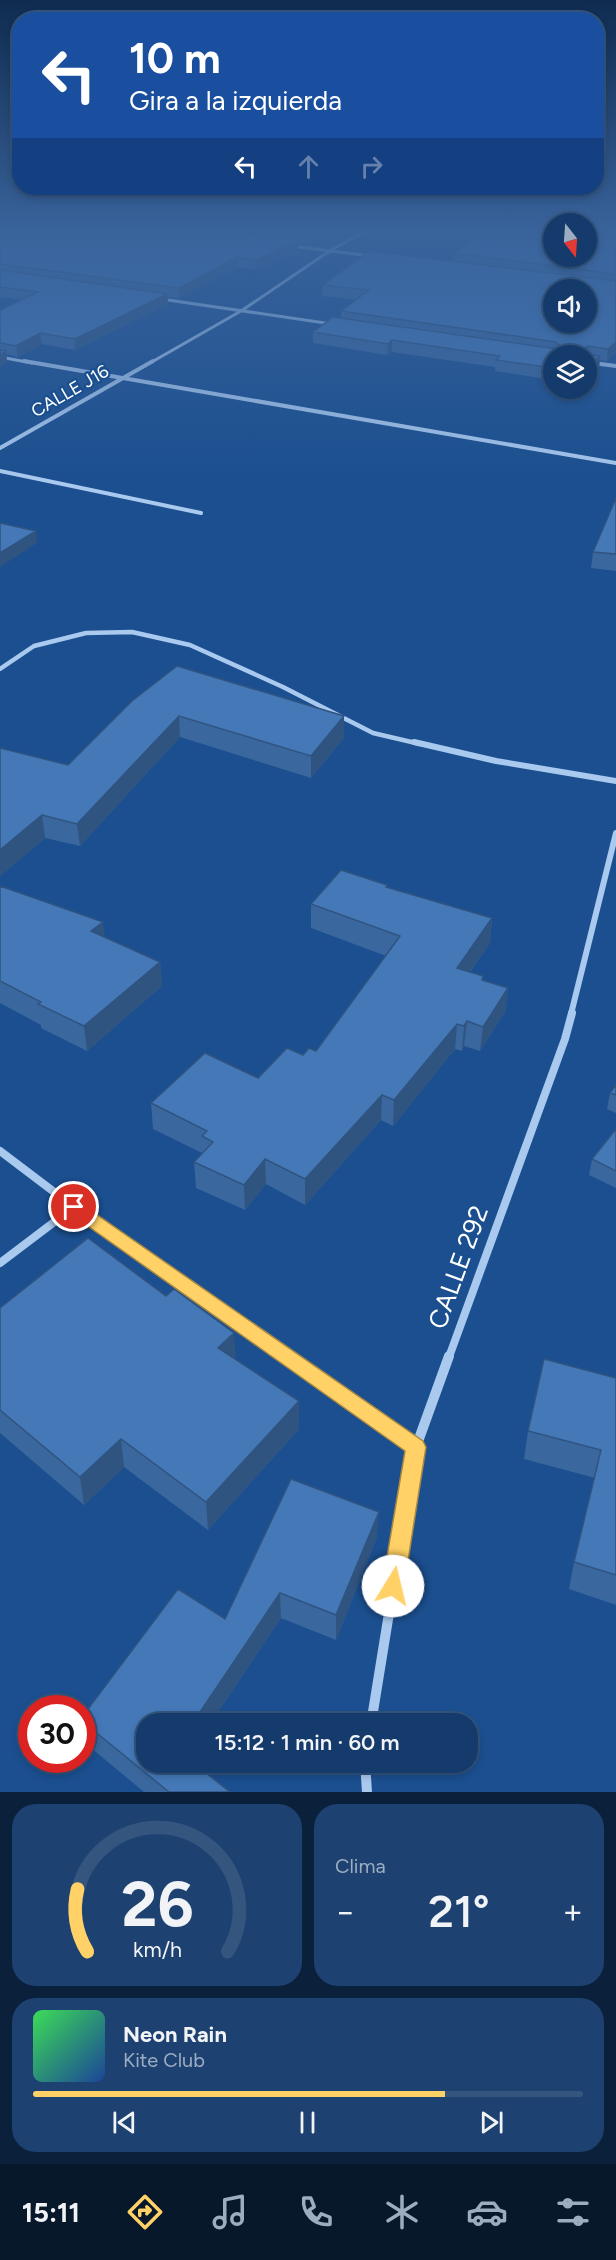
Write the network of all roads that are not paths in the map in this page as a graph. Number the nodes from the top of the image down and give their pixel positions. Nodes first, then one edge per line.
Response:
1 (238, 313) edge
2 (253, 313) edge
3 (334, 324) edge
4 (0, 357) edge
5 (597, 363) edge
6 (616, 366) edge
7 (122, 377) junction
8 (0, 448) edge
9 (616, 462) edge
10 (0, 471) edge
11 (201, 513) dead end
12 (0, 669) edge
13 (616, 781) edge
14 (616, 833) edge
15 (0, 1150) edge
16 (74, 1207) junction
17 (0, 1263) edge
18 (416, 1447) junction
19 (373, 1713) edge
20 (366, 1773) edge
21 (367, 1792) edge

1 - 7 street, CALLE J16
2 - 3 street
4 - 7 street
5 - 6 street
7 - 8 street, CALLE J16
7 - 9 street
10 - 11 street
12 - 13 street
14 - 18 street, CALLE 292
15 - 16 street
16 - 17 street
16 - 18 street
18 - 19 street, CALLE 292
20 - 21 street

